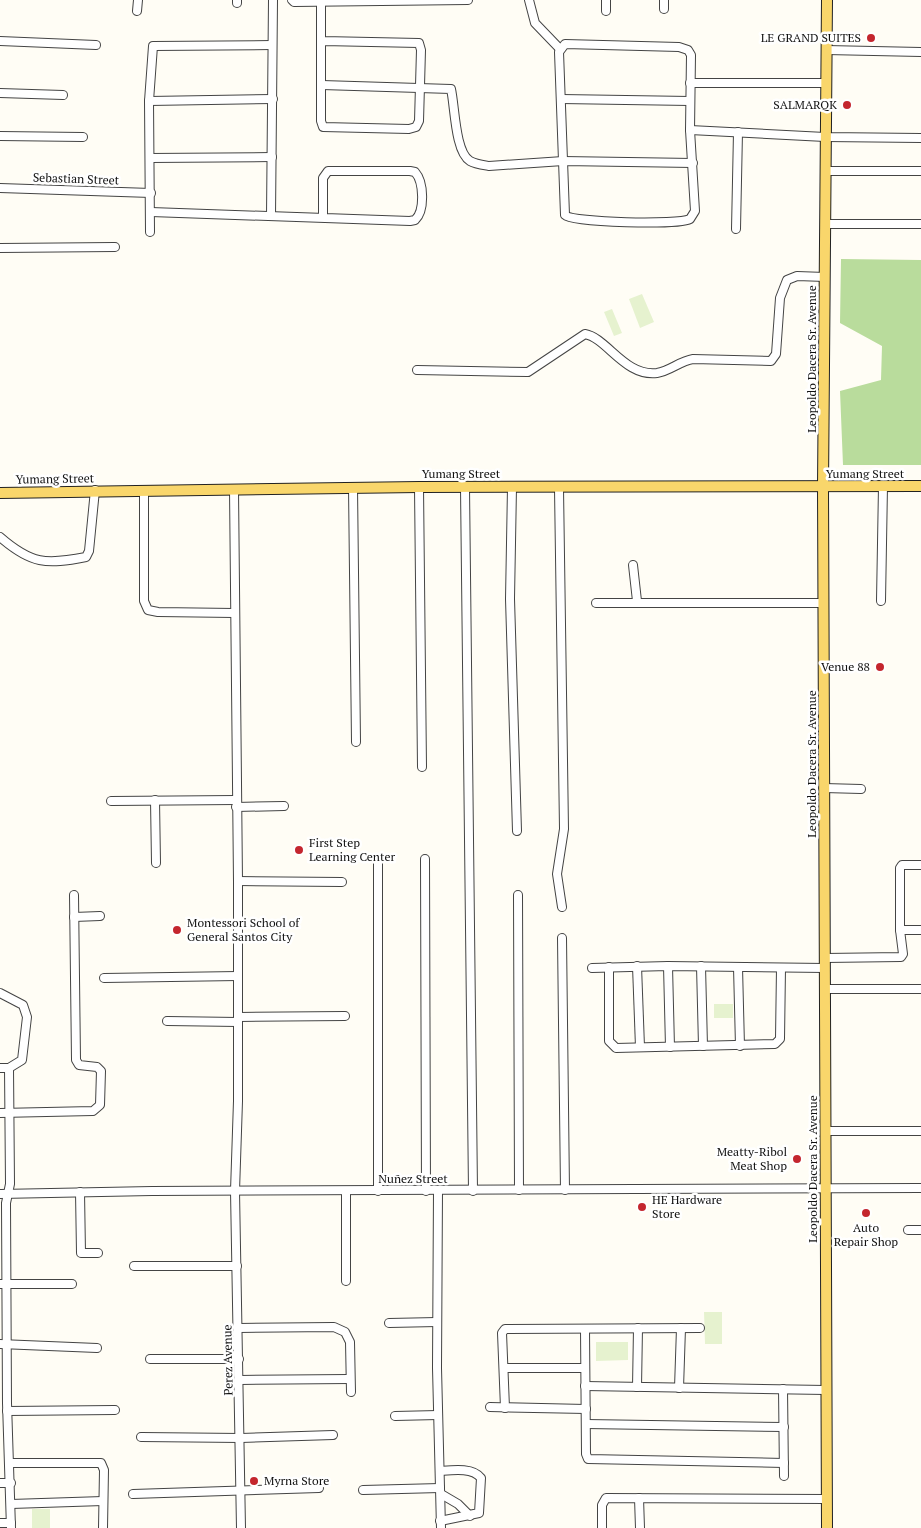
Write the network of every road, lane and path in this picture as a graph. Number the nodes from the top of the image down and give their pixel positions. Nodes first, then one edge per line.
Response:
1 (138, 0) edge
2 (273, 0) edge
3 (292, 0) edge
4 (468, 0) edge
5 (529, 0) edge
6 (606, 0) edge
7 (664, 0) edge
8 (827, 0) edge
9 (321, 1) edge
10 (441, 1) edge
11 (664, 9) dead end
12 (138, 11) dead end
13 (606, 11) dead end
14 (0, 41) edge
15 (322, 42) junction
16 (96, 44) dead end
17 (272, 45) junction
18 (560, 49) junction
19 (826, 50) junction
20 (921, 52) edge
21 (690, 83) junction
22 (826, 83) junction
23 (322, 85) junction
24 (420, 88) junction
25 (0, 93) edge
26 (63, 95) dead end
27 (273, 99) junction
28 (561, 99) junction
29 (690, 101) junction
30 (149, 102) junction
31 (690, 130) junction
32 (738, 132) junction
33 (0, 136) edge
34 (83, 137) dead end
35 (826, 137) junction
36 (921, 138) edge
37 (272, 157) junction
38 (150, 158) junction
39 (563, 161) junction
40 (693, 163) junction
41 (825, 171) junction
42 (921, 171) edge
43 (0, 188) edge
44 (150, 193) junction
45 (151, 212) junction
46 (271, 216) junction
47 (323, 218) junction
48 (825, 224) junction
49 (921, 224) edge
50 (736, 229) dead end
51 (150, 232) dead end
52 (0, 248) edge
53 (115, 248) dead end
54 (825, 277) junction
55 (417, 370) dead end
56 (823, 486) junction
57 (883, 486) junction
58 (921, 486) edge
59 (353, 487) junction
60 (419, 487) junction
61 (465, 487) junction
62 (512, 487) junction
63 (559, 488) junction
64 (234, 489) junction
65 (95, 490) junction
66 (144, 490) junction
67 (0, 493) edge
68 (0, 537) edge
69 (633, 565) dead end
70 (636, 601) junction
71 (881, 601) dead end
72 (596, 603) dead end
73 (824, 603) junction
74 (234, 612) junction
75 (356, 742) dead end
76 (422, 767) dead end
77 (824, 788) junction
78 (861, 789) dead end
79 (112, 800) dead end
80 (155, 800) junction
81 (236, 803) junction
82 (284, 806) dead end
83 (518, 831) dead end
84 (425, 859) dead end
85 (378, 860) dead end
86 (156, 863) dead end
87 (921, 866) edge
88 (238, 881) junction
89 (342, 882) dead end
90 (74, 895) dead end
91 (518, 895) dead end
92 (562, 907) dead end
93 (100, 916) dead end
94 (74, 917) junction
95 (900, 930) junction
96 (921, 930) edge
97 (562, 938) dead end
98 (825, 963) junction
99 (637, 966) junction
100 (668, 966) junction
101 (701, 966) junction
102 (609, 967) junction
103 (738, 967) junction
104 (592, 968) dead end
105 (781, 968) junction
106 (238, 976) junction
107 (104, 978) dead end
108 (825, 989) junction
109 (921, 989) edge
110 (0, 993) edge
111 (345, 1016) dead end
112 (239, 1019) junction
113 (167, 1021) dead end
114 (702, 1046) junction
115 (740, 1046) junction
116 (640, 1047) junction
117 (670, 1047) junction
118 (0, 1068) edge
119 (10, 1068) junction
120 (0, 1113) edge
121 (10, 1113) junction
122 (826, 1131) junction
123 (921, 1131) edge
124 (826, 1187) junction
125 (921, 1188) edge
126 (473, 1190) junction
127 (519, 1190) junction
128 (565, 1190) junction
129 (346, 1191) junction
130 (378, 1191) junction
131 (426, 1191) junction
132 (438, 1191) junction
133 (80, 1192) junction
134 (235, 1192) junction
135 (4, 1194) edge
136 (908, 1230) dead end
137 (921, 1230) edge
138 (98, 1253) dead end
139 (134, 1266) dead end
140 (237, 1266) junction
141 (346, 1281) dead end
142 (3, 1283) edge
143 (72, 1284) dead end
144 (437, 1322) junction
145 (389, 1323) dead end
146 (239, 1328) junction
147 (638, 1328) junction
148 (681, 1328) junction
149 (700, 1328) dead end
150 (585, 1329) junction
151 (4, 1344) edge
152 (97, 1348) dead end
153 (150, 1359) dead end
154 (239, 1359) junction
155 (504, 1368) junction
156 (585, 1368) junction
157 (350, 1379) junction
158 (240, 1380) junction
159 (586, 1386) junction
160 (637, 1387) junction
161 (679, 1388) junction
162 (783, 1389) junction
163 (826, 1390) junction
164 (351, 1392) dead end
165 (5, 1406) edge
166 (490, 1407) dead end
167 (504, 1408) junction
168 (586, 1409) junction
169 (115, 1410) dead end
170 (438, 1415) junction
171 (395, 1416) dead end
172 (586, 1424) junction
173 (784, 1427) junction
174 (333, 1435) dead end
175 (141, 1437) dead end
176 (240, 1438) junction
177 (0, 1453) edge
178 (10, 1453) junction
179 (10, 1463) junction
180 (784, 1463) junction
181 (440, 1471) junction
182 (784, 1476) dead end
183 (0, 1483) edge
184 (10, 1483) junction
185 (318, 1488) dead end
186 (241, 1490) junction
187 (363, 1490) dead end
188 (441, 1491) junction
189 (133, 1494) dead end
190 (639, 1498) junction
191 (827, 1499) junction
192 (103, 1501) junction
193 (11, 1504) junction
194 (470, 1516) junction
195 (0, 1523) edge
196 (441, 1524) edge
197 (11, 1525) edge
198 (103, 1528) edge
199 (241, 1528) edge
200 (602, 1528) edge
201 (640, 1528) edge
202 (827, 1528) edge

1 - 12 street
2 - 17 street
3 - 9 street
4 - 10 street
5 - 18 street
6 - 13 street
7 - 11 street
8 - 19 main road, Leopoldo Dacera Sr. Avenue
9 - 10 street
9 - 15 street
14 - 16 street
15 - 23 street
15 - 24 street
17 - 27 street
17 - 30 street
18 - 21 street
18 - 28 street
19 - 20 street
19 - 22 main road, Leopoldo Dacera Sr. Avenue
21 - 22 street
21 - 29 street
22 - 35 main road, Leopoldo Dacera Sr. Avenue
23 - 24 street
23 - 24 street
24 - 39 street
25 - 26 street
27 - 30 street
27 - 37 street
28 - 29 street
28 - 39 street
29 - 31 street
30 - 38 street
31 - 32 street
31 - 40 street
32 - 35 street
32 - 50 street
33 - 34 street
35 - 36 street
35 - 41 main road, Leopoldo Dacera Sr. Avenue
37 - 38 street
37 - 46 street
38 - 44 street
39 - 40 street
39 - 40 street
41 - 42 street
41 - 48 main road, Leopoldo Dacera Sr. Avenue
43 - 44 street, Sebastian Street
44 - 45 street
45 - 46 street
45 - 51 street
46 - 47 street
47 - 47 street
48 - 49 street
48 - 54 main road, Leopoldo Dacera Sr. Avenue
52 - 53 street
54 - 55 street
54 - 56 main road, Leopoldo Dacera Sr. Avenue
56 - 57 main road, Yumang Street
56 - 63 main road, Yumang Street
56 - 73 main road, Leopoldo Dacera Sr. Avenue
57 - 58 main road, Yumang Street
57 - 71 street
59 - 60 main road, Yumang Street
59 - 64 main road, Yumang Street
59 - 75 street
60 - 61 main road, Yumang Street
60 - 76 street
61 - 62 main road, Yumang Street
61 - 126 street
62 - 63 main road, Yumang Street
62 - 83 street
63 - 92 street
64 - 66 main road, Yumang Street
64 - 74 street, Perez Avenue
65 - 66 main road, Yumang Street
65 - 67 main road, Yumang Street
65 - 68 street
66 - 74 street
69 - 70 street
70 - 72 street
70 - 73 street
73 - 77 main road, Leopoldo Dacera Sr. Avenue
74 - 81 street, Perez Avenue
77 - 78 street
77 - 98 main road, Leopoldo Dacera Sr. Avenue
79 - 80 street
80 - 81 street
80 - 86 street
81 - 82 street
81 - 88 street, Perez Avenue
84 - 131 street
85 - 130 street
87 - 95 street
88 - 89 street
88 - 106 street, Perez Avenue
90 - 94 street
91 - 127 street
93 - 94 street
94 - 121 street
95 - 96 street
95 - 98 street
97 - 128 street
98 - 105 street
98 - 108 main road, Leopoldo Dacera Sr. Avenue
99 - 100 street
99 - 102 street
99 - 116 street
100 - 101 street
100 - 117 street
101 - 103 street
101 - 114 street
102 - 104 street
102 - 116 street
103 - 105 street
103 - 115 street
105 - 115 street
106 - 107 street
106 - 112 street, Perez Avenue
108 - 109 street
108 - 122 main road, Leopoldo Dacera Sr. Avenue
110 - 119 street
111 - 112 street
112 - 113 street
112 - 134 street, Perez Avenue
114 - 115 street
114 - 117 street
116 - 117 street
118 - 119 street
119 - 121 street
120 - 121 street
121 - 135 street
122 - 123 street
122 - 124 main road, Leopoldo Dacera Sr. Avenue
124 - 125 street, Nuñez Street
124 - 128 street, Nuñez Street
124 - 163 main road, Leopoldo Dacera Sr. Avenue
126 - 127 street, Nuñez Street
126 - 132 street, Nuñez Street
127 - 128 street, Nuñez Street
129 - 130 street, Nuñez Street
129 - 134 street, Nuñez Street
129 - 141 street
130 - 131 street, Nuñez Street
131 - 132 street, Nuñez Street
132 - 144 street
133 - 134 street, Nuñez Street
133 - 135 street, Nuñez Street
133 - 138 street
134 - 140 street, Perez Avenue
135 - 142 street
136 - 137 street
139 - 140 street
140 - 146 street, Perez Avenue
142 - 143 street
142 - 151 street
144 - 145 street
144 - 170 street
146 - 154 street, Perez Avenue
146 - 157 street
147 - 148 street
147 - 150 street
147 - 160 street
148 - 149 street
148 - 161 street
150 - 155 street
150 - 156 street
151 - 152 street
151 - 165 street
153 - 154 street
154 - 158 street, Perez Avenue
155 - 156 street
155 - 167 street
156 - 159 street
157 - 158 street
157 - 164 street
158 - 176 street, Perez Avenue
159 - 160 street
159 - 168 street
160 - 161 street
161 - 162 street
162 - 163 street
162 - 173 street
163 - 191 main road, Leopoldo Dacera Sr. Avenue
165 - 169 street
165 - 178 street
166 - 167 street
167 - 168 street
168 - 172 street
170 - 171 street
170 - 181 street
172 - 173 street
172 - 180 street
173 - 180 street
174 - 176 street
175 - 176 street
176 - 186 street, Perez Avenue
177 - 178 street
178 - 179 street
179 - 184 street
179 - 192 street
180 - 182 street
181 - 188 street
181 - 194 street
183 - 184 street
184 - 193 street
185 - 186 street
186 - 189 street
186 - 199 street, Perez Avenue
187 - 188 street
188 - 194 street
188 - 196 street
190 - 191 street
190 - 200 street
190 - 201 street
191 - 202 main road, Leopoldo Dacera Sr. Avenue
192 - 193 street
192 - 198 street
193 - 197 street
194 - 196 street
195 - 197 street

